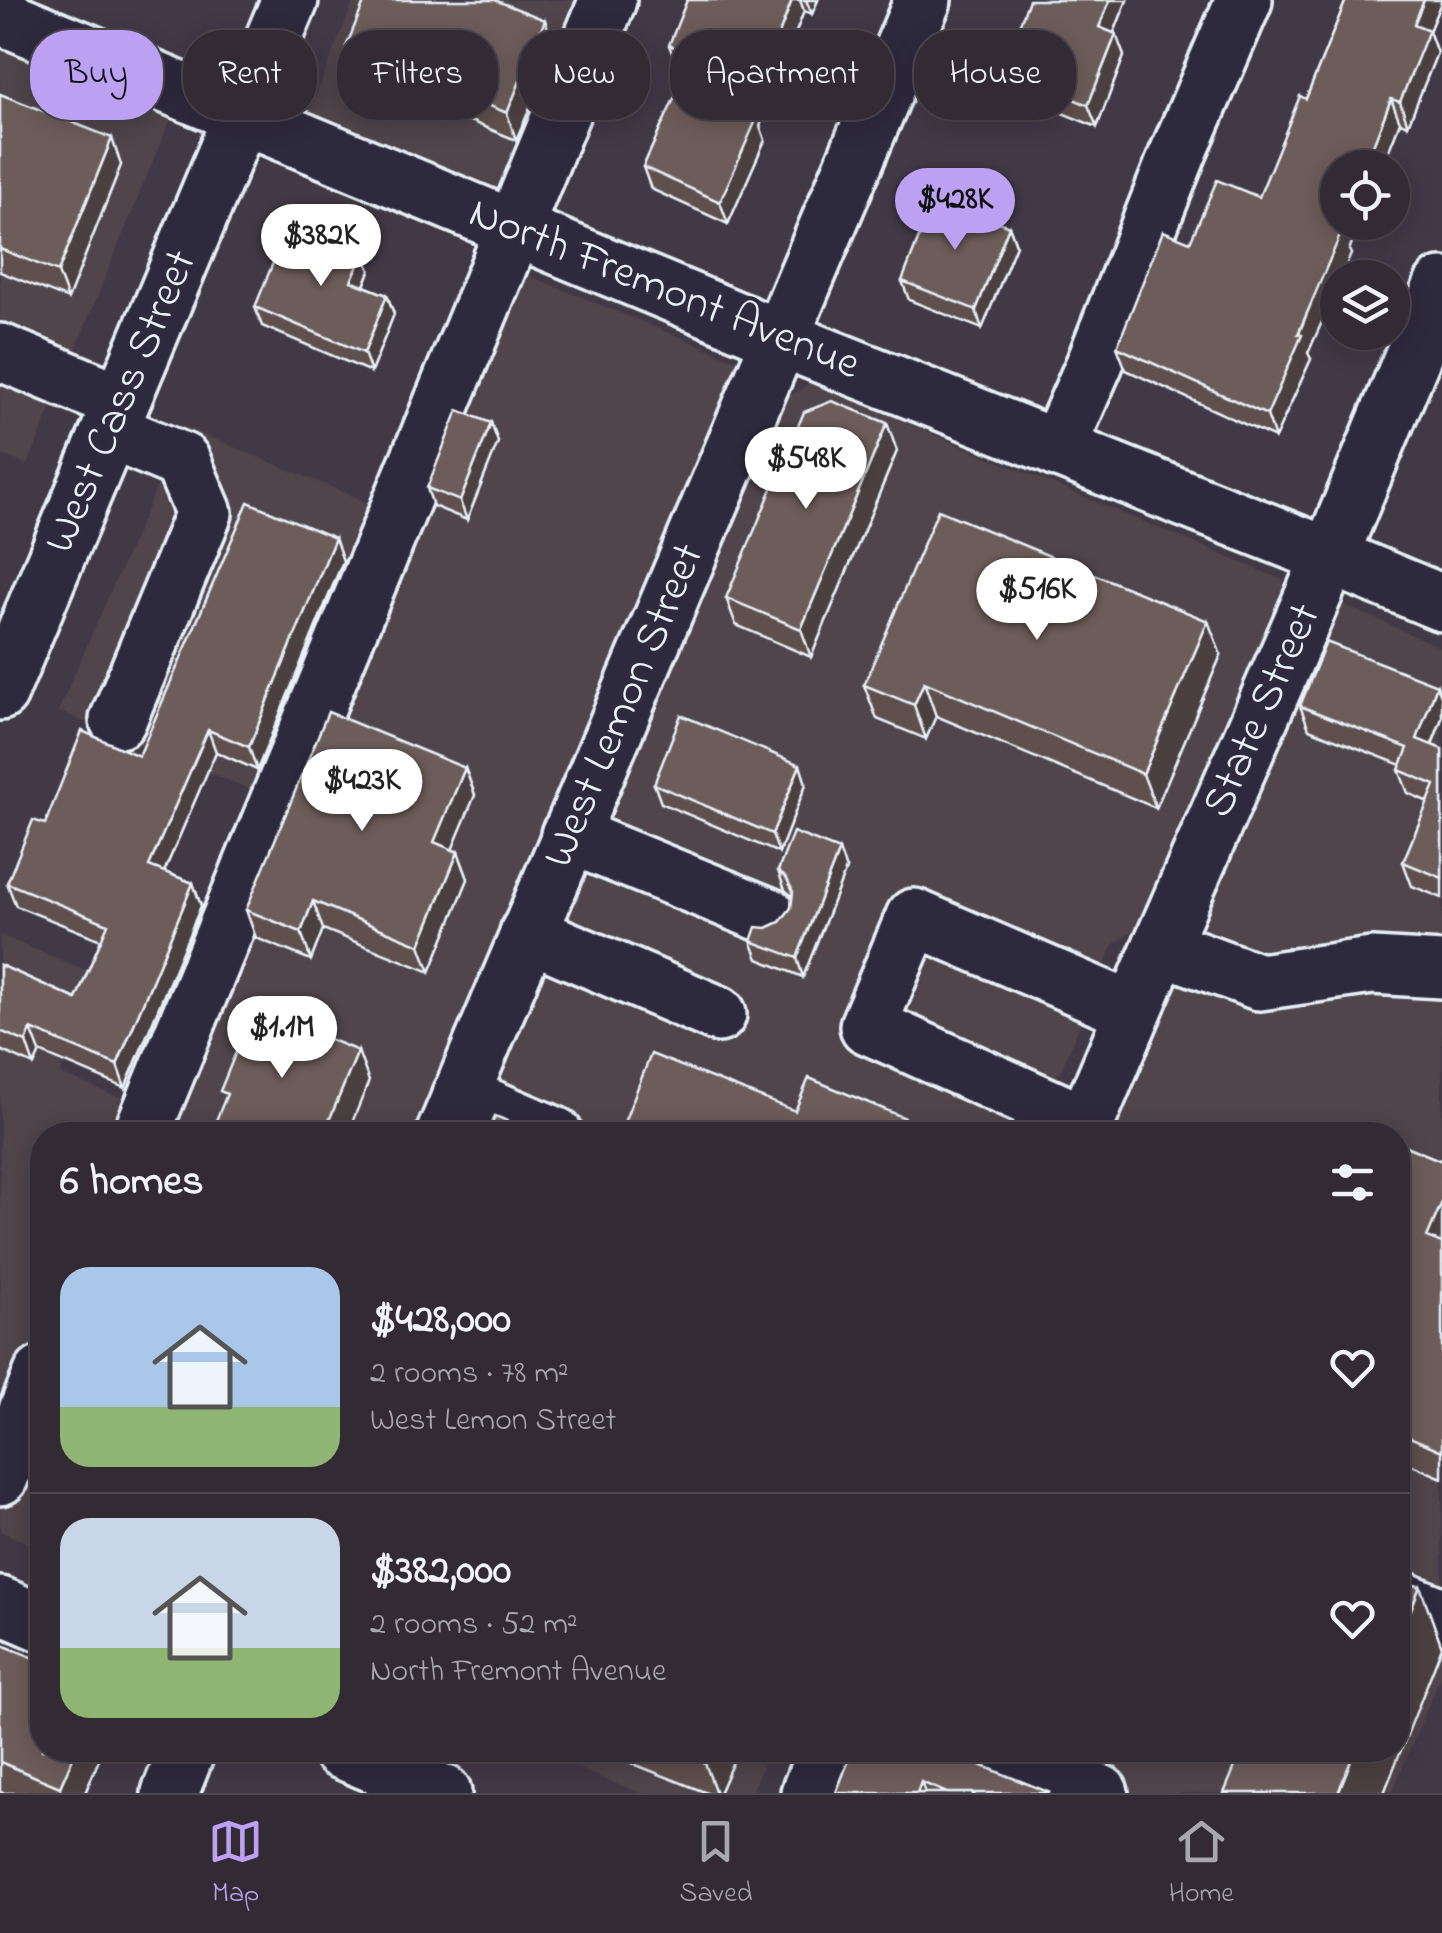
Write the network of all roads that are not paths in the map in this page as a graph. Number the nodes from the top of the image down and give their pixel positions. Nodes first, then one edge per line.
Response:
1 (290, 0) edge
2 (608, 0) edge
3 (923, 0) edge
4 (1244, 0) edge
5 (0, 16) edge
6 (278, 30) edge
7 (183, 92) edge
8 (240, 120) edge
9 (252, 120) edge
10 (514, 229) junction
11 (1442, 286) edge
12 (782, 339) junction
13 (0, 352) edge
14 (116, 417) junction
15 (1058, 449) junction
16 (1329, 556) junction
17 (1442, 604) edge
18 (0, 692) edge
19 (118, 720) dead end
20 (569, 836) junction
21 (769, 916) dead end
22 (528, 933) junction
23 (1160, 946) junction
24 (1442, 970) edge
25 (1134, 1011) junction
26 (718, 1014) dead end
27 (452, 1115) edge
28 (146, 1122) edge
29 (488, 1122) edge
30 (1067, 1122) edge
31 (1087, 1122) edge
32 (30, 1403) edge
33 (0, 1477) edge
34 (1410, 1603) edge
35 (0, 1604) edge
36 (1442, 1616) edge
37 (30, 1618) edge
38 (182, 1762) edge
39 (369, 1762) edge
40 (821, 1762) edge
41 (1015, 1762) edge
42 (1023, 1762) edge
43 (170, 1793) edge
44 (444, 1793) edge
45 (808, 1793) edge
46 (1003, 1793) edge
47 (1100, 1793) edge

1 - 6 street, West Cass Street
2 - 10 street
3 - 12 street, West Lemon Street
4 - 15 street
5 - 7 street, North Fremont Avenue
8 - 14 street, West Cass Street
9 - 10 street, North Fremont Avenue
10 - 12 street, North Fremont Avenue
10 - 28 street
11 - 16 street, State Street
12 - 15 street, North Fremont Avenue
12 - 20 street, West Lemon Street
13 - 14 street
14 - 18 street, West Cass Street
14 - 19 street
15 - 16 street, North Fremont Avenue
16 - 17 street, North Fremont Avenue
16 - 23 street, State Street
20 - 21 street
20 - 22 street, West Lemon Street
22 - 26 street
22 - 27 street, West Lemon Street
23 - 24 street
23 - 25 street, State Street
25 - 30 street
25 - 31 street, State Street
27 - 29 street
32 - 33 street
34 - 36 street
35 - 37 street
38 - 43 street
39 - 44 street
40 - 45 street
41 - 46 street
42 - 47 street

